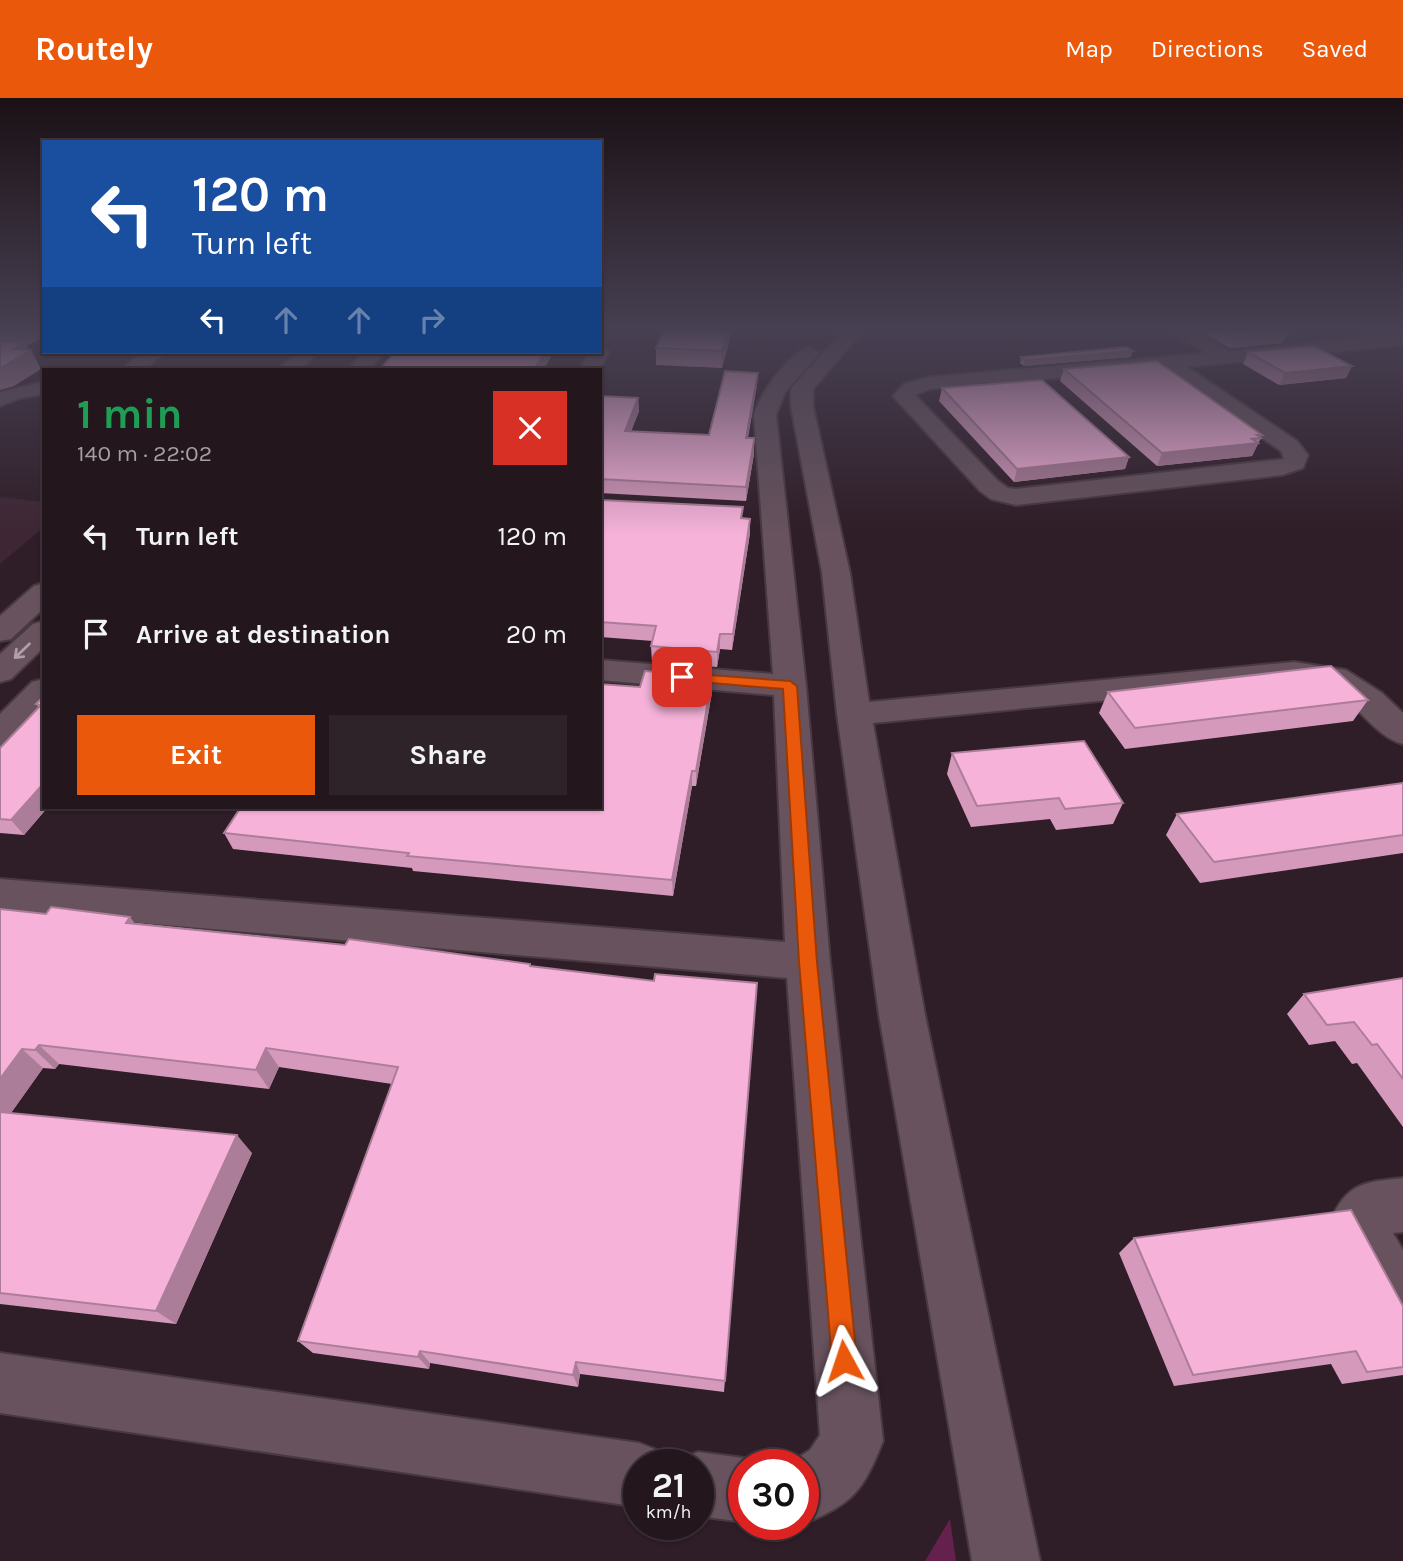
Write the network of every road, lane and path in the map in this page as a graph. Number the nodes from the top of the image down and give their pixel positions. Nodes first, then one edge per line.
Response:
1 (771, 399) edge
2 (802, 399) edge
3 (907, 399) edge
4 (1220, 399) edge
5 (1137, 464) dead end
6 (1157, 482) junction
7 (42, 594) edge
8 (0, 632) edge
9 (42, 632) edge
10 (602, 670) edge
11 (0, 672) edge
12 (790, 686) junction
13 (42, 691) edge
14 (853, 714) junction
15 (1403, 733) edge
16 (0, 735) edge
17 (0, 895) edge
18 (808, 962) junction
19 (1403, 1205) edge
20 (1403, 1305) edge
21 (0, 1383) edge
22 (623, 1473) edge
23 (819, 1482) edge
24 (1006, 1561) edge

1 - 12 street
2 - 14 street
3 - 6 street
4 - 6 street
5 - 6 street
7 - 8 street
9 -> 11 street
10 - 12 street
12 - 18 street
13 - 16 street
14 - 15 street
14 - 24 street
17 - 18 street
18 - 23 street
19 - 20 street
21 - 22 street

